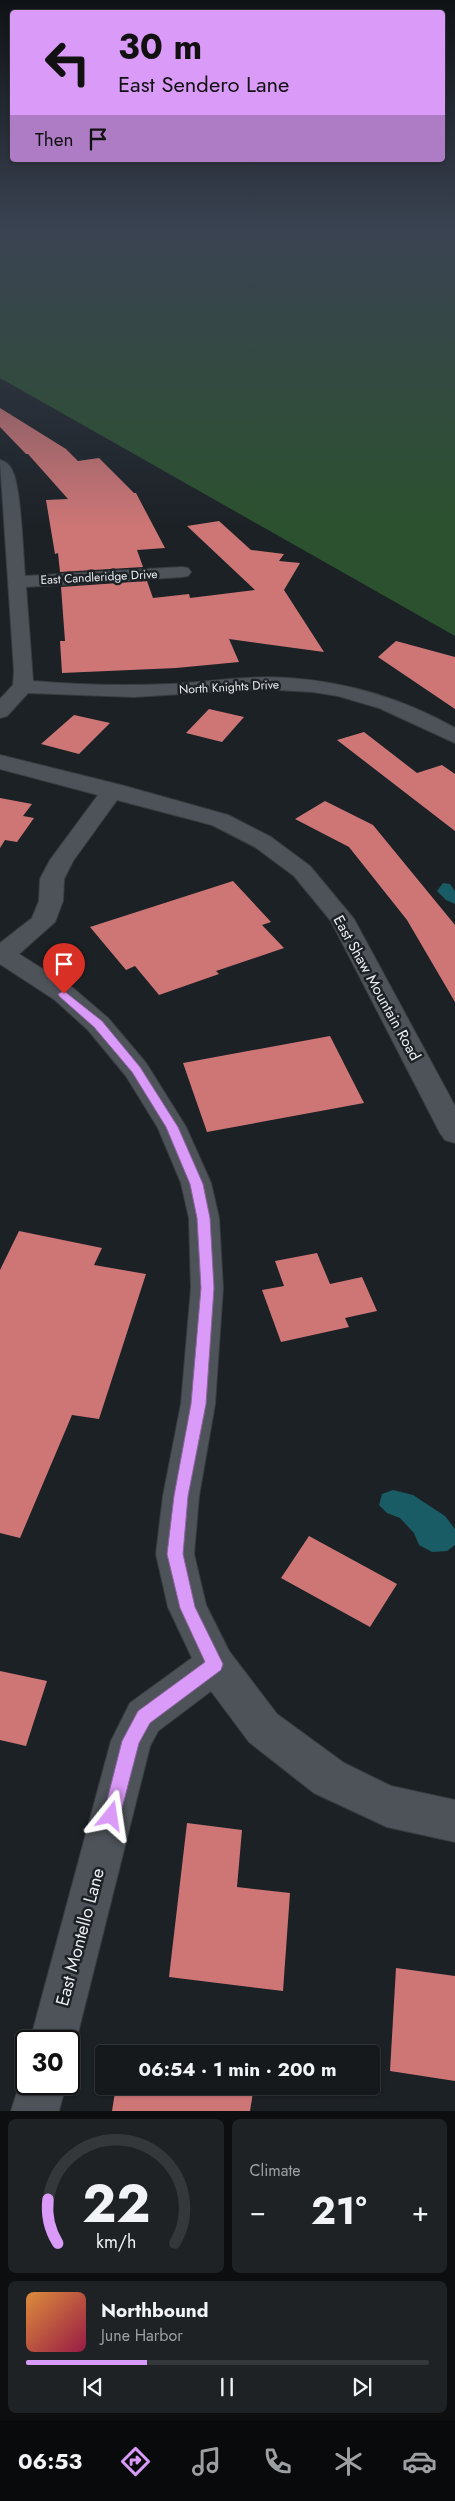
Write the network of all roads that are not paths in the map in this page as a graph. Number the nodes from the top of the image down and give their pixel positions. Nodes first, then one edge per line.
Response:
1 (0, 465) edge
2 (182, 572) dead end
3 (17, 582) junction
4 (23, 686) junction
5 (0, 712) edge
6 (455, 737) edge
7 (0, 762) edge
8 (114, 790) junction
9 (2, 956) edge
10 (455, 1134) edge
11 (215, 1664) junction
12 (455, 1821) edge
13 (56, 2030) edge
14 (39, 2095) edge
15 (35, 2111) edge

1 - 3 street
2 - 3 street, East Candleridge Drive
3 - 4 street
4 - 5 street
4 - 6 street, North Knights Drive
7 - 8 street, East Shaw Mountain Road
8 - 9 street
8 - 10 street, East Shaw Mountain Road
9 - 11 street
11 - 12 street
11 - 13 street, East Montello Lane
14 - 15 street

